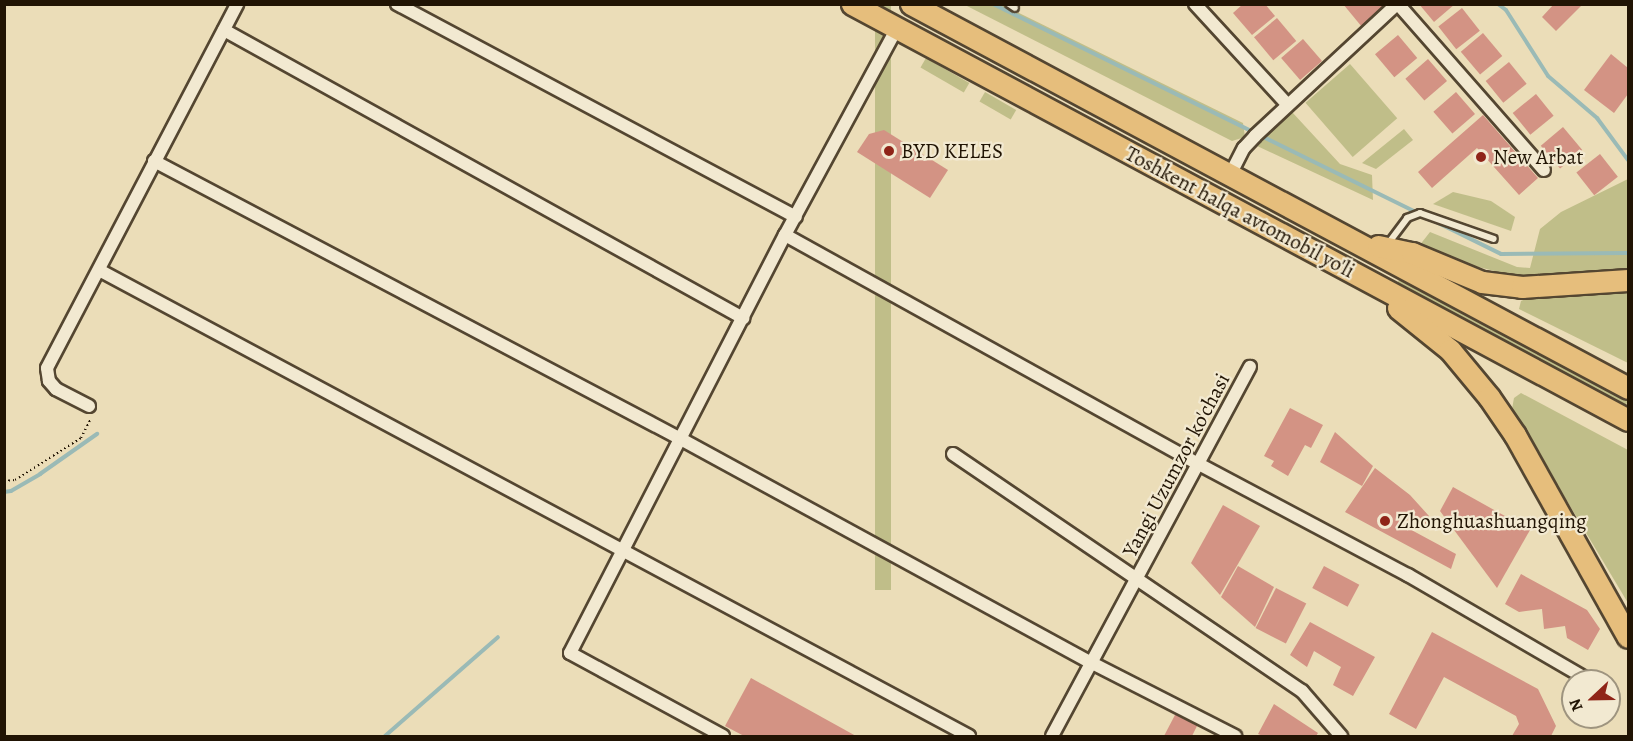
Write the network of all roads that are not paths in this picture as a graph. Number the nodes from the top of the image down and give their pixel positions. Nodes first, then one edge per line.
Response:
1 (237, 4) edge
2 (397, 4) edge
3 (852, 4) edge
4 (911, 4) edge
5 (1195, 4) edge
6 (1397, 4) edge
7 (897, 28) junction
8 (224, 30) junction
9 (1288, 105) junction
10 (154, 161) junction
11 (1544, 170) dead end
12 (1230, 175) junction
13 (796, 217) junction
14 (785, 235) junction
15 (1494, 239) dead end
16 (1354, 241) junction
17 (1384, 247) junction
18 (99, 270) junction
19 (1355, 274) junction
20 (1629, 280) edge
21 (743, 318) junction
22 (1250, 367) dead end
23 (1629, 388) edge
24 (89, 405) road end
25 (1629, 420) edge
26 (679, 438) junction
27 (953, 454) dead end
28 (1197, 464) junction
29 (621, 552) junction
30 (1136, 580) junction
31 (1629, 637) edge
32 (1090, 662) junction
33 (1569, 669) edge
34 (1336, 734) edge
35 (723, 736) edge
36 (969, 736) edge
37 (1052, 736) edge
38 (1235, 736) edge

1 - 8 street
2 - 13 street
3 - 7 highway, Toshkent halqa avtomobil yo'li
4 - 12 highway, Toshkent halqa avtomobil yo'li
5 - 9 street
6 - 9 street
6 - 11 street
7 - 13 street
7 - 19 highway, Toshkent halqa avtomobil yo'li
8 - 10 street
8 - 21 street
9 - 12 street
10 - 18 street
10 - 26 street
12 - 16 highway, Toshkent halqa avtomobil yo'li
13 - 14 street
14 - 21 street
14 - 28 street
15 - 17 lane
16 - 17 highway
16 - 23 highway, Toshkent halqa avtomobil yo'li
17 - 20 highway
18 - 24 street
18 - 29 street
19 - 25 highway, Toshkent halqa avtomobil yo'li
19 - 31 highway
21 - 26 street
22 - 28 street, Yangi Uzumzor ko'chasi
26 - 29 street
26 - 32 street
27 - 30 street
28 - 30 street, Yangi Uzumzor ko'chasi
28 - 33 street
29 - 35 street
29 - 36 street
30 - 32 street, Yangi Uzumzor ko'chasi
30 - 34 street, Yangi Uzumzor ko'chasi
32 - 37 street, Yangi Uzumzor ko'chasi
32 - 38 street

